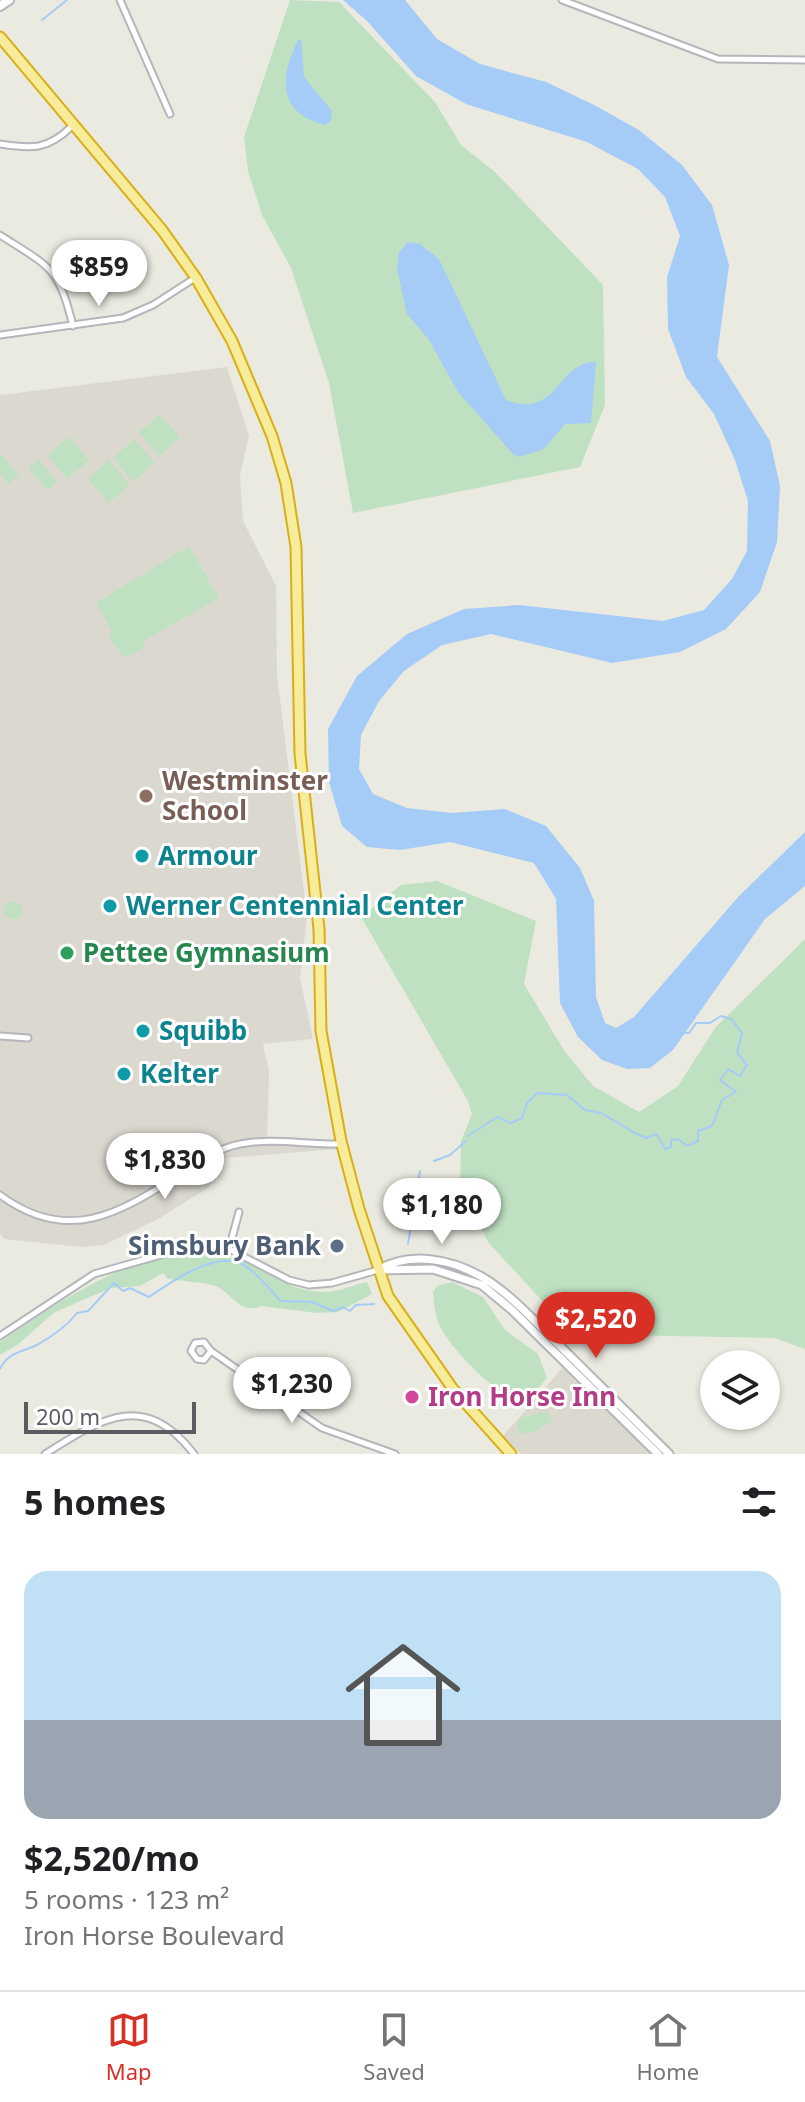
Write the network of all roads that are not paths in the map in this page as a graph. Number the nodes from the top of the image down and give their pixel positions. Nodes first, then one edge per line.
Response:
1 (9, 0) edge
2 (120, 0) edge
3 (562, 0) edge
4 (0, 6) edge
5 (0, 37) edge
6 (805, 60) edge
7 (170, 114) dead end
8 (72, 126) junction
9 (0, 144) edge
10 (0, 235) edge
11 (196, 278) junction
12 (73, 326) junction
13 (0, 335) edge
14 (0, 1036) edge
15 (28, 1038) dead end
16 (341, 1144) junction
17 (0, 1195) edge
18 (239, 1212) dead end
19 (229, 1249) junction
20 (378, 1270) junction
21 (0, 1336) edge
22 (211, 1351) dead end
23 (45, 1454) edge
24 (194, 1454) edge
25 (395, 1454) edge
26 (511, 1454) edge
27 (658, 1454) edge
28 (669, 1454) edge

1 - 4 main road
2 - 7 street
3 - 6 street
5 - 8 highway
8 - 9 street
8 - 11 highway
10 - 12 street
11 - 12 street
11 - 16 highway
12 - 13 street
14 - 15 street
16 - 17 street
16 - 20 highway
18 - 19 street
19 - 20 street
19 - 21 street
20 - 26 highway
20 - 27 street
20 - 28 street
22 - 25 street
23 - 24 street

